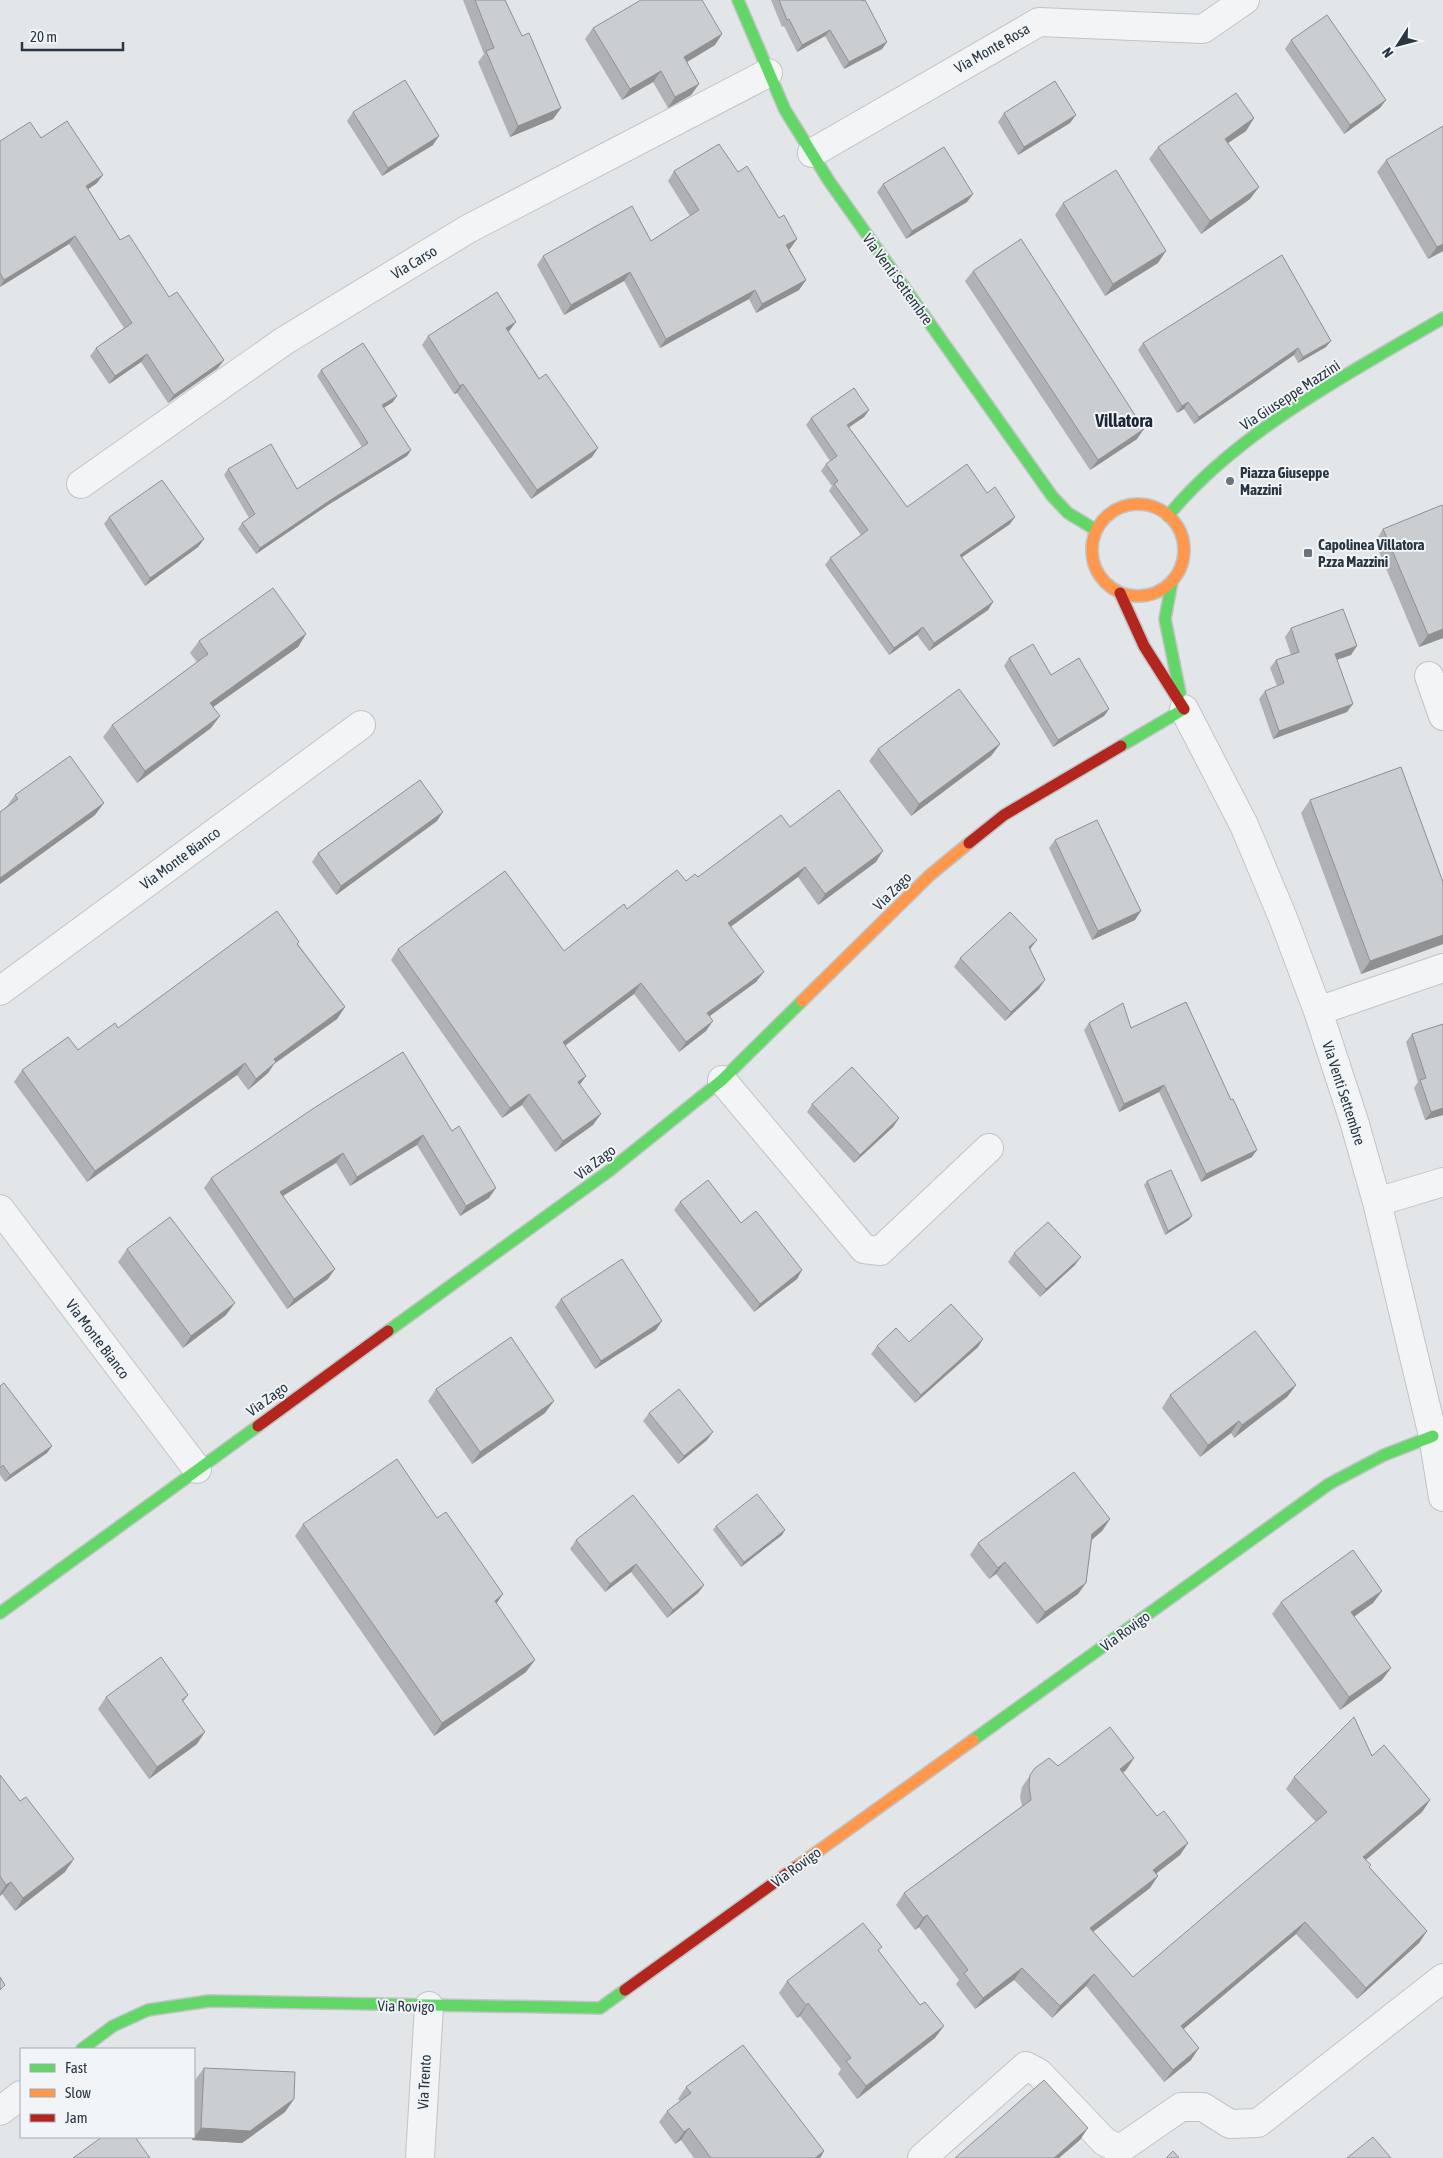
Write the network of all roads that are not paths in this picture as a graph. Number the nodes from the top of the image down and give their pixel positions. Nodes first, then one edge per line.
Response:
1 (738, 0) edge
2 (1245, 0) edge
3 (768, 73) junction
4 (812, 153) junction
5 (1443, 318) edge
6 (81, 484) dead end
7 (1168, 516) junction
8 (1096, 530) junction
9 (1172, 581) junction
10 (1120, 593) junction
11 (1429, 676) dead end
12 (1184, 709) junction
13 (1443, 716) edge
14 (361, 725) dead end
15 (1443, 968) edge
16 (0, 991) edge
17 (1318, 1012) junction
18 (722, 1080) junction
19 (989, 1148) dead end
20 (1443, 1182) edge
21 (1377, 1202) junction
22 (0, 1209) edge
23 (1433, 1436) junction
24 (197, 1469) junction
25 (1443, 1496) edge
26 (0, 1613) edge
27 (1443, 1978) edge
28 (428, 2006) junction
29 (83, 2048) edge
30 (20, 2096) edge
31 (0, 2111) edge
32 (420, 2158) edge
33 (922, 2158) edge

1 - 3 street, Via Venti Settembre
2 - 4 street, Via Monte Rosa
3 - 4 street, Via Venti Settembre
3 - 6 street, Via Carso
4 - 8 street, Via Venti Settembre
5 - 7 street, Via Giuseppe Mazzini
7 - 8 street
7 - 9 street
8 - 10 street
9 - 10 street
9 - 12 street
10 - 12 street
11 - 13 street
12 - 17 street, Via Venti Settembre
12 - 18 street, Via Zago
14 - 16 street, Via Monte Bianco
15 - 17 street
17 - 21 street, Via Venti Settembre
18 - 19 street
18 - 24 street, Via Zago
20 - 21 street
21 - 23 street, Via Venti Settembre
22 - 24 street, Via Monte Bianco
23 - 25 street, Via Venti Settembre
23 - 28 street, Via Rovigo
24 - 26 street, Via Zago
27 - 33 street
28 - 29 street, Via Rovigo
28 - 32 street, Via Trento
30 - 31 street

